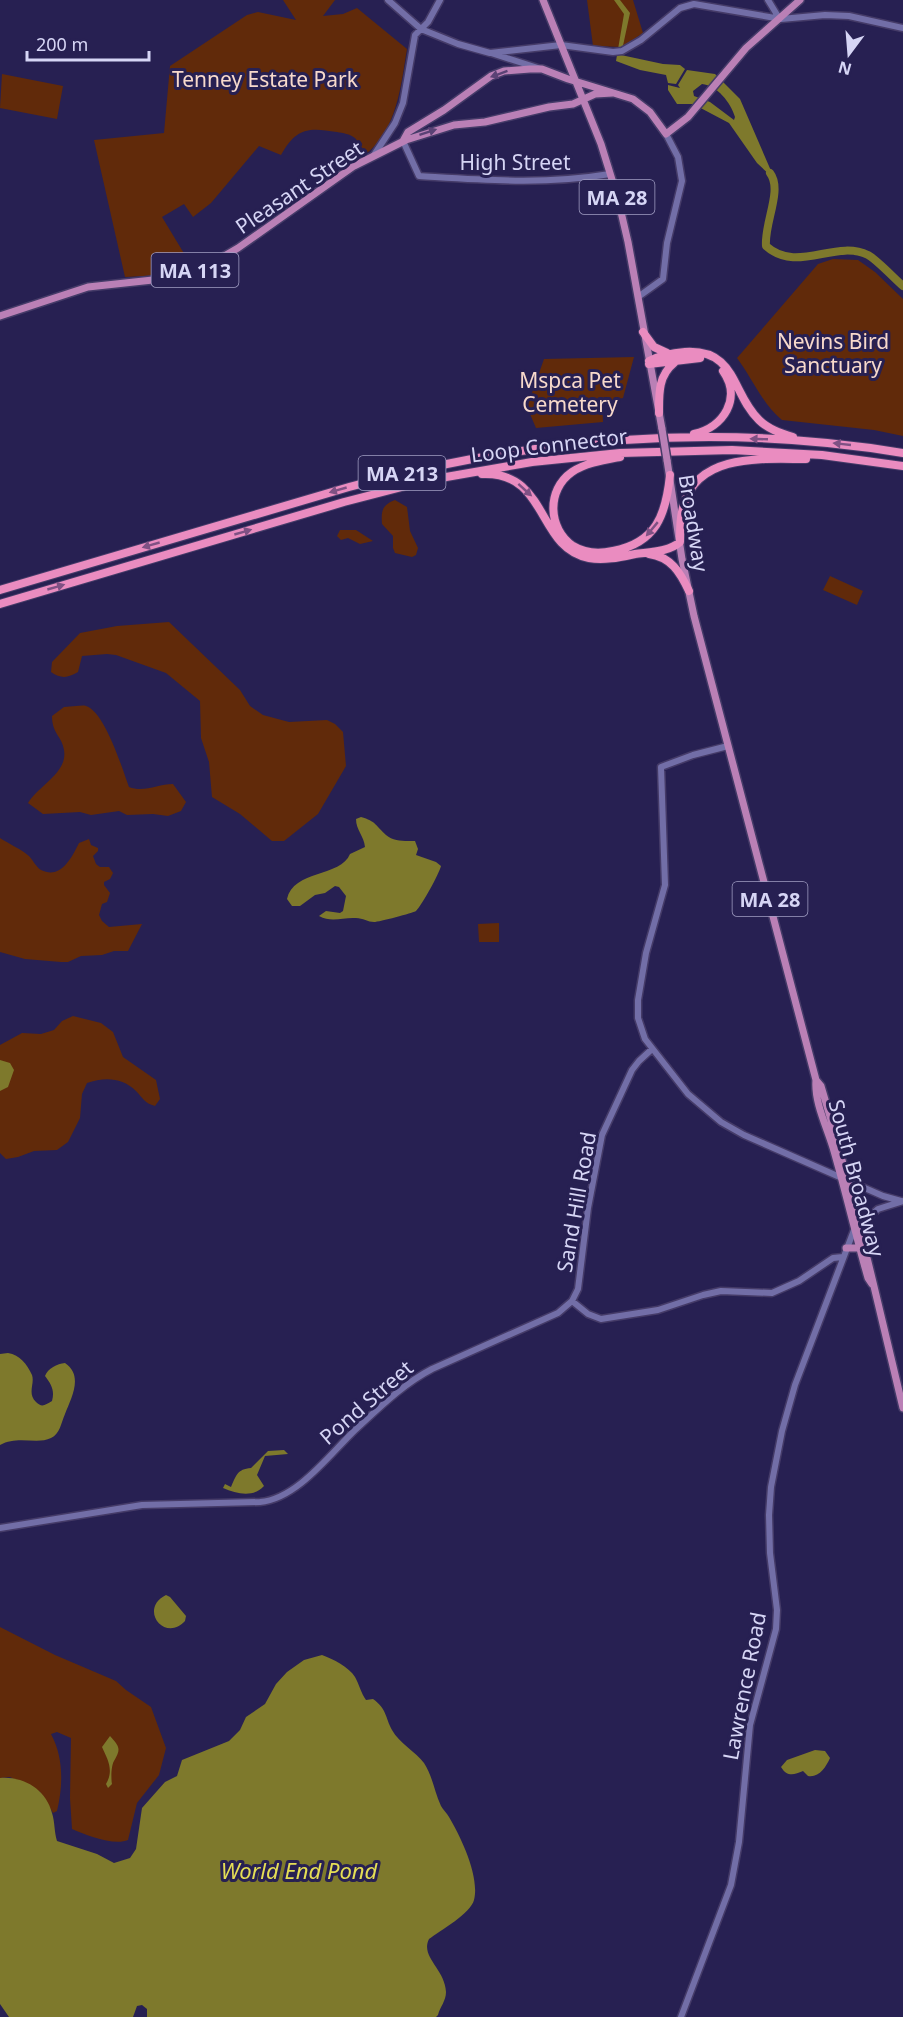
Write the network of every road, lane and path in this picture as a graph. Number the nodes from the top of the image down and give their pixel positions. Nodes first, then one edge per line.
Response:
1 (387, 0) edge
2 (440, 0) edge
3 (543, 0) edge
4 (768, 0) edge
5 (800, 0) edge
6 (779, 18) junction
7 (421, 28) junction
8 (903, 28) edge
9 (561, 45) junction
10 (490, 53) junction
11 (570, 68) junction
12 (542, 69) junction
13 (562, 77) junction
14 (575, 81) junction
15 (598, 89) junction
16 (613, 93) junction
17 (583, 98) junction
18 (658, 124) junction
19 (680, 124) junction
20 (666, 134) junction
21 (403, 141) junction
22 (374, 154) junction
23 (610, 174) junction
24 (638, 297) junction
25 (0, 316) edge
26 (644, 332) junction
27 (672, 353) junction
28 (676, 362) junction
29 (649, 363) junction
30 (659, 413) junction
31 (651, 438) junction
32 (818, 442) junction
33 (676, 451) junction
34 (903, 453) edge
35 (867, 460) junction
36 (903, 465) edge
37 (670, 475) junction
38 (429, 480) junction
39 (680, 542) junction
40 (638, 554) junction
41 (0, 590) edge
42 (688, 591) junction
43 (0, 604) edge
44 (728, 746) junction
45 (652, 1049) junction
46 (809, 1054) joint
47 (844, 1179) junction
48 (877, 1194) junction
49 (903, 1201) edge
50 (878, 1209) junction
51 (857, 1227) junction
52 (846, 1248) junction
53 (859, 1248) junction
54 (843, 1257) junction
55 (872, 1284) junction
56 (572, 1301) junction
57 (903, 1408) edge
58 (0, 1528) edge
59 (681, 2017) edge

1 - 7 street
2 - 7 street
3 - 9 main road, Broadway / MA 28
4 - 6 street
5 - 6 main road
6 - 8 street
6 - 9 street
6 - 19 main road
7 - 10 street
7 - 22 street
9 - 10 street
9 - 11 main road, Broadway / MA 28
10 - 12 street
11 - 13 main road
11 - 14 main road, Broadway / MA 28
12 - 13 main road, MA 113
12 -> 21 main road, MA 113
13 - 14 main road, MA 113
14 - 15 main road, MA 113
14 - 17 main road, Broadway / MA 28
15 - 16 main road, MA 113
15 - 17 main road
16 - 17 main road, MA 113
16 - 18 main road, MA 113
21 -> 17 main road, Pleasant Street / MA 113
17 - 23 main road, Broadway / MA 28
18 - 19 main road
18 - 20 main road, MA 113
19 - 20 main road
20 - 24 street
21 - 22 main road, Pleasant Street / MA 113
21 - 23 street, High Street
22 - 25 main road, Pleasant Street / MA 113
23 - 24 main road, Broadway / MA 28
24 - 26 main road, Broadway / MA 28
26 - 27 highway
26 - 29 main road, Broadway / MA 28
27 - 29 highway
27 - 32 highway
28 - 29 highway
28 - 30 highway
28 - 31 highway
29 - 30 main road, Broadway / MA 28
30 - 37 main road, Broadway / MA 28, bridge
32 -> 31 highway, Loop Connector / MA 213
31 -> 41 highway, Loop Connector / MA 213
34 -> 32 highway, Loop Connector / MA 213
33 - 35 highway, Loop Connector / MA 213
37 -> 33 highway
33 - 38 highway, Loop Connector / MA 213
35 - 36 highway, Loop Connector / MA 213
35 - 39 highway
37 - 39 main road, Broadway / MA 28
38 -> 40 highway
43 -> 38 highway, Loop Connector / MA 213
39 - 40 highway
39 - 42 main road, Broadway / MA 28
40 - 42 highway
42 - 44 main road, Broadway / MA 28
44 - 45 street
44 - 46 main road, Broadway / MA 28
45 - 47 street
45 - 56 street, Sand Hill Road
46 - 47 main road, South Broadway
47 - 48 street
47 - 51 main road, South Broadway
48 - 49 street
48 - 50 street
49 - 50 street
50 - 51 street
51 - 52 street, Lawrence Road
51 - 53 main road, South Broadway
51 - 55 main road, South Broadway
52 - 53 main road
52 - 54 street, Lawrence Road
53 - 55 main road, South Broadway
54 - 56 street
54 - 59 street, Lawrence Road
55 - 57 main road, South Broadway
56 - 58 street, Pond Street

